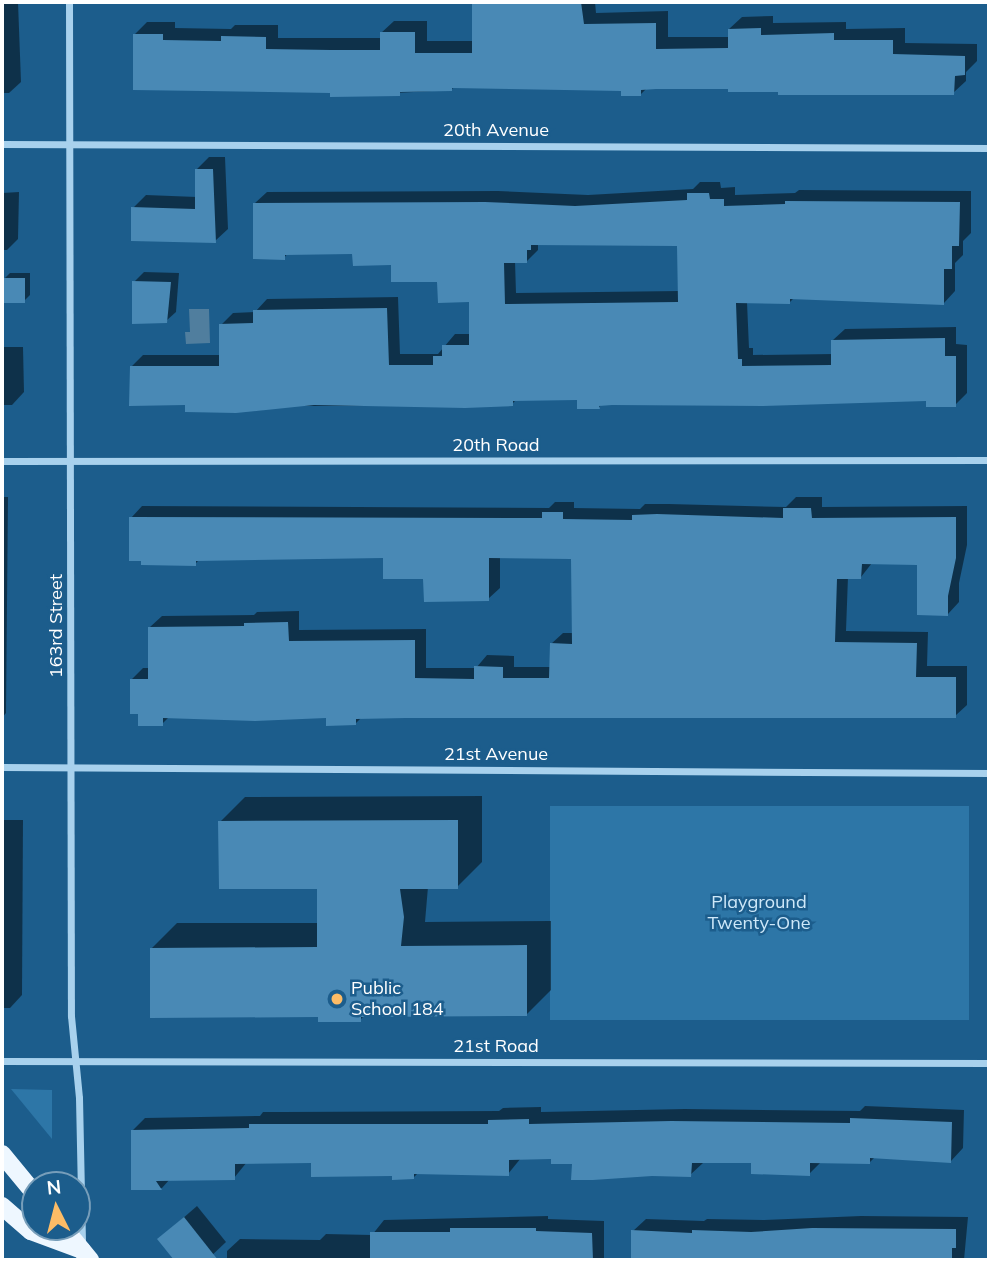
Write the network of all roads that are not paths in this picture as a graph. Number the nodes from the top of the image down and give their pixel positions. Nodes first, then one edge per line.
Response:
1 (69, 2) edge
2 (2, 144) edge
3 (70, 145) junction
4 (989, 148) edge
5 (989, 460) edge
6 (2, 461) edge
7 (71, 461) junction
8 (2, 767) edge
9 (73, 767) junction
10 (989, 773) edge
11 (75, 1060) junction
12 (2, 1061) edge
13 (989, 1063) edge
14 (2, 1154) edge
15 (21, 1177) edge
16 (2, 1206) edge
17 (74, 1241) edge
18 (86, 1255) edge

1 - 3 street, 163rd Street
2 - 3 street, 20th Avenue
3 - 4 street, 20th Avenue
3 - 7 street, 163rd Street
5 - 7 street, 20th Road
6 - 7 street, 20th Road
7 - 9 street, 163rd Street
8 - 9 street, 21st Avenue
9 - 10 street, 21st Avenue
9 - 11 street, 163rd Street
11 - 12 street, 21st Road
11 - 13 street, 21st Road
11 - 18 street, 163rd Street
14 - 15 main road
16 - 18 main road
17 - 18 main road

